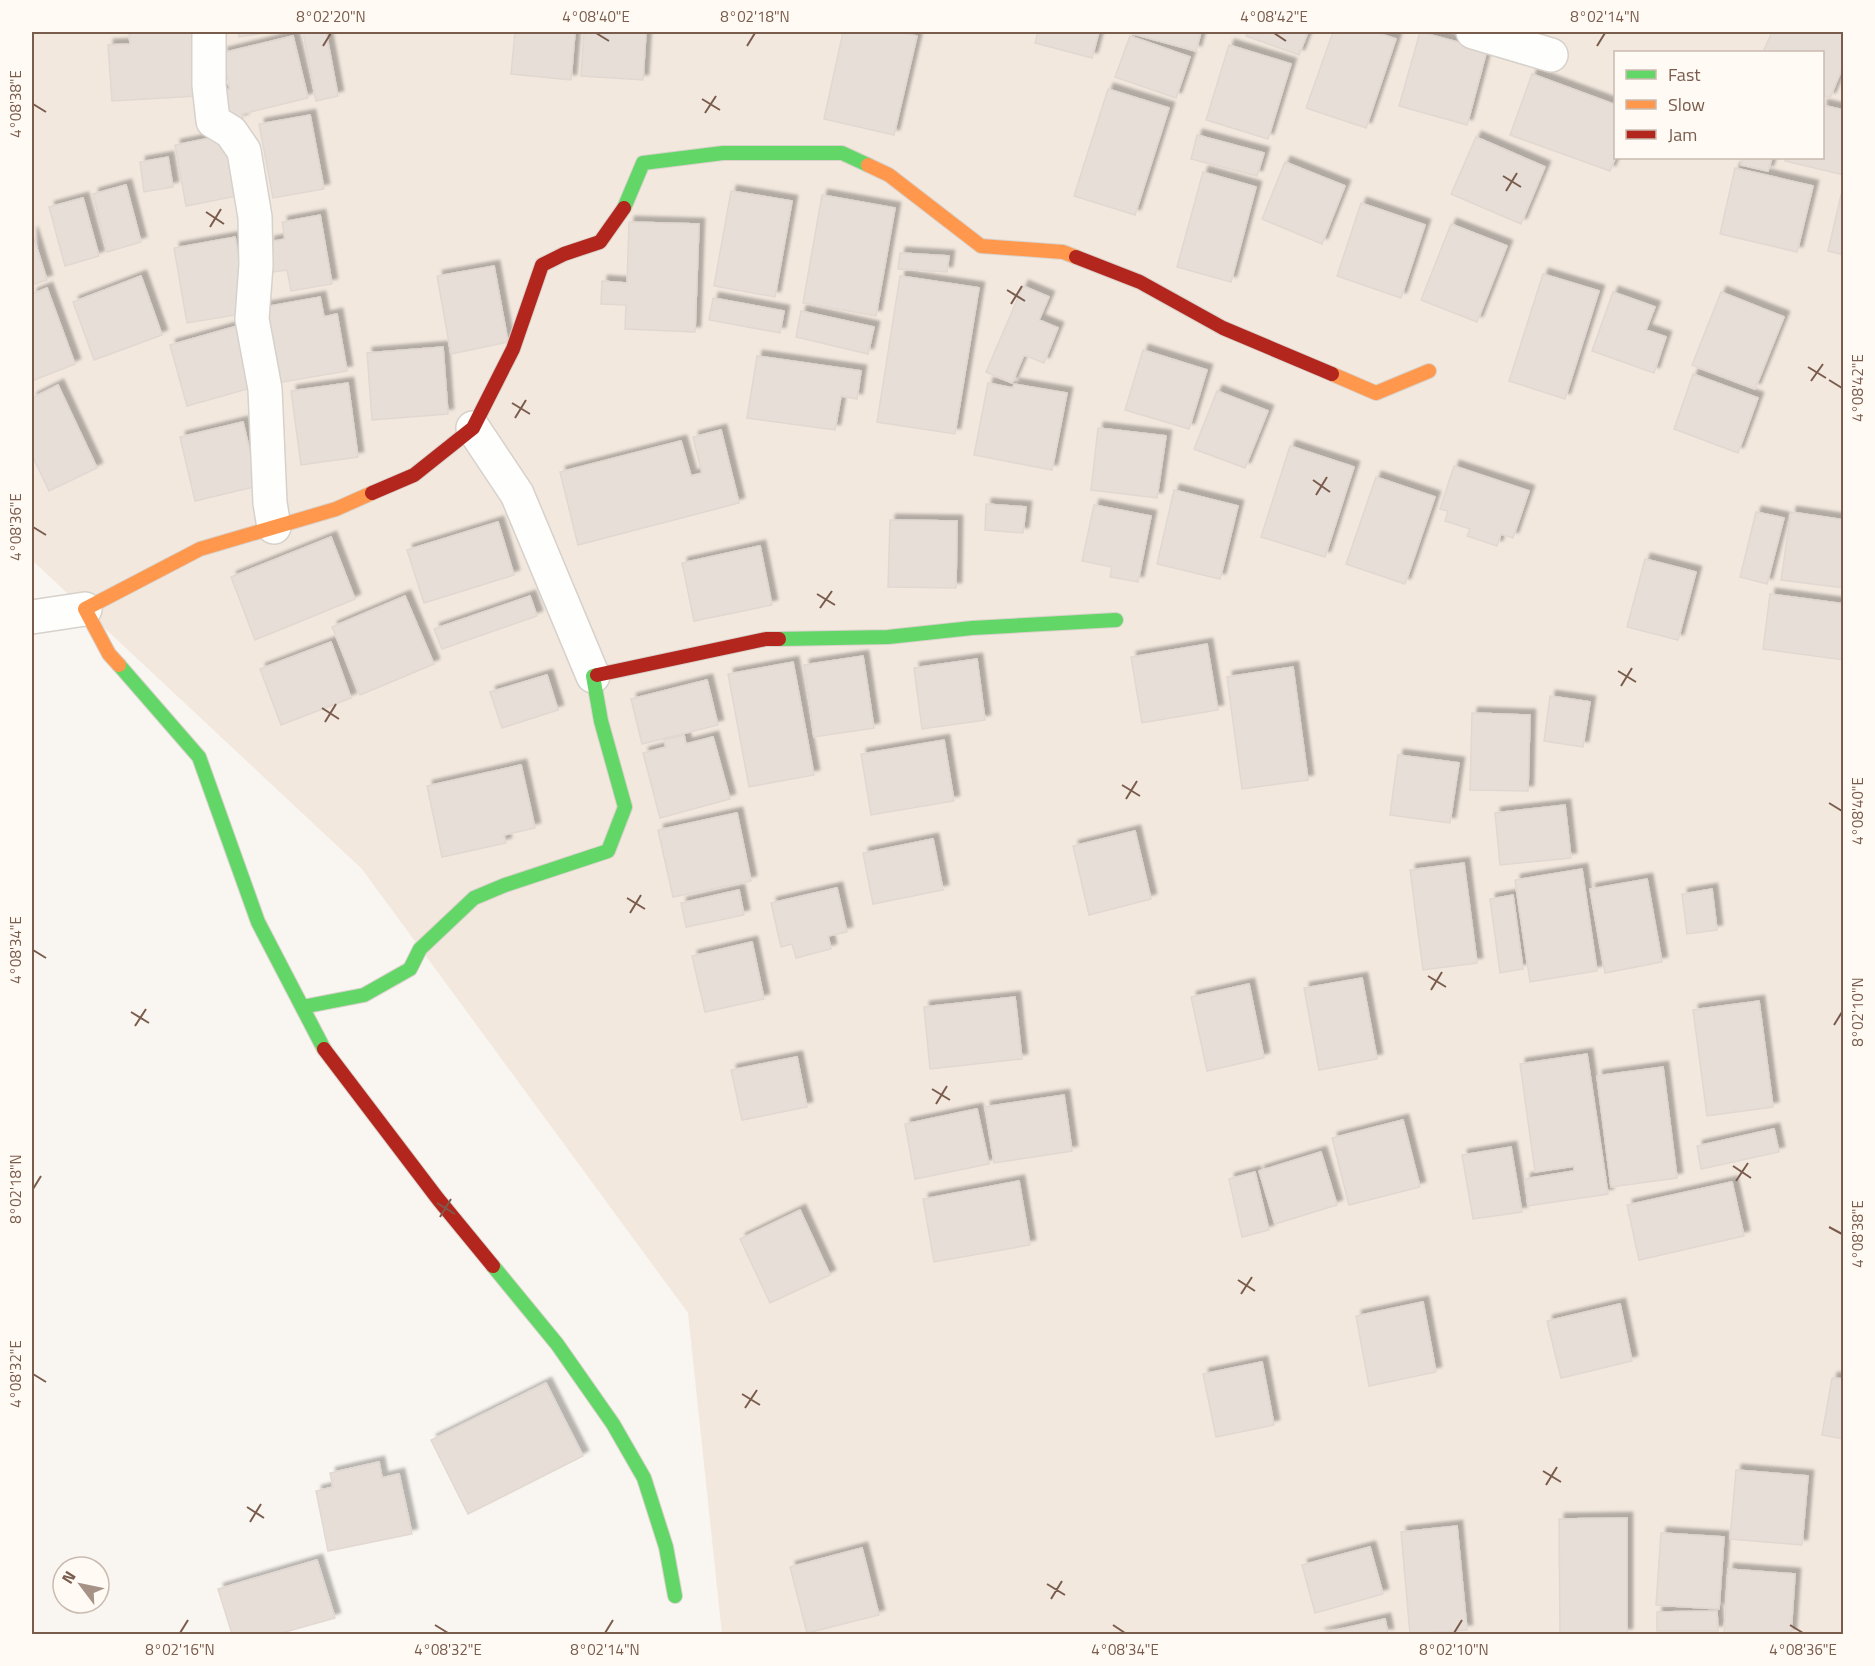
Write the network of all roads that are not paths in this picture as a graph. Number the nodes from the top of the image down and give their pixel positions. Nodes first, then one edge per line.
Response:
1 (209, 32) edge
2 (1473, 32) edge
3 (1551, 56) dead end
4 (1429, 371) dead end
5 (473, 428) junction
6 (274, 527) junction
7 (85, 609) junction
8 (32, 617) edge
9 (1116, 620) dead end
10 (593, 676) junction
11 (302, 1007) junction
12 (675, 1596) dead end

1 - 6 street
2 - 3 street
4 - 5 street
5 - 6 street
5 - 10 street
6 - 7 street
7 - 8 street
7 - 11 street
9 - 10 street
10 - 11 street
11 - 12 street

